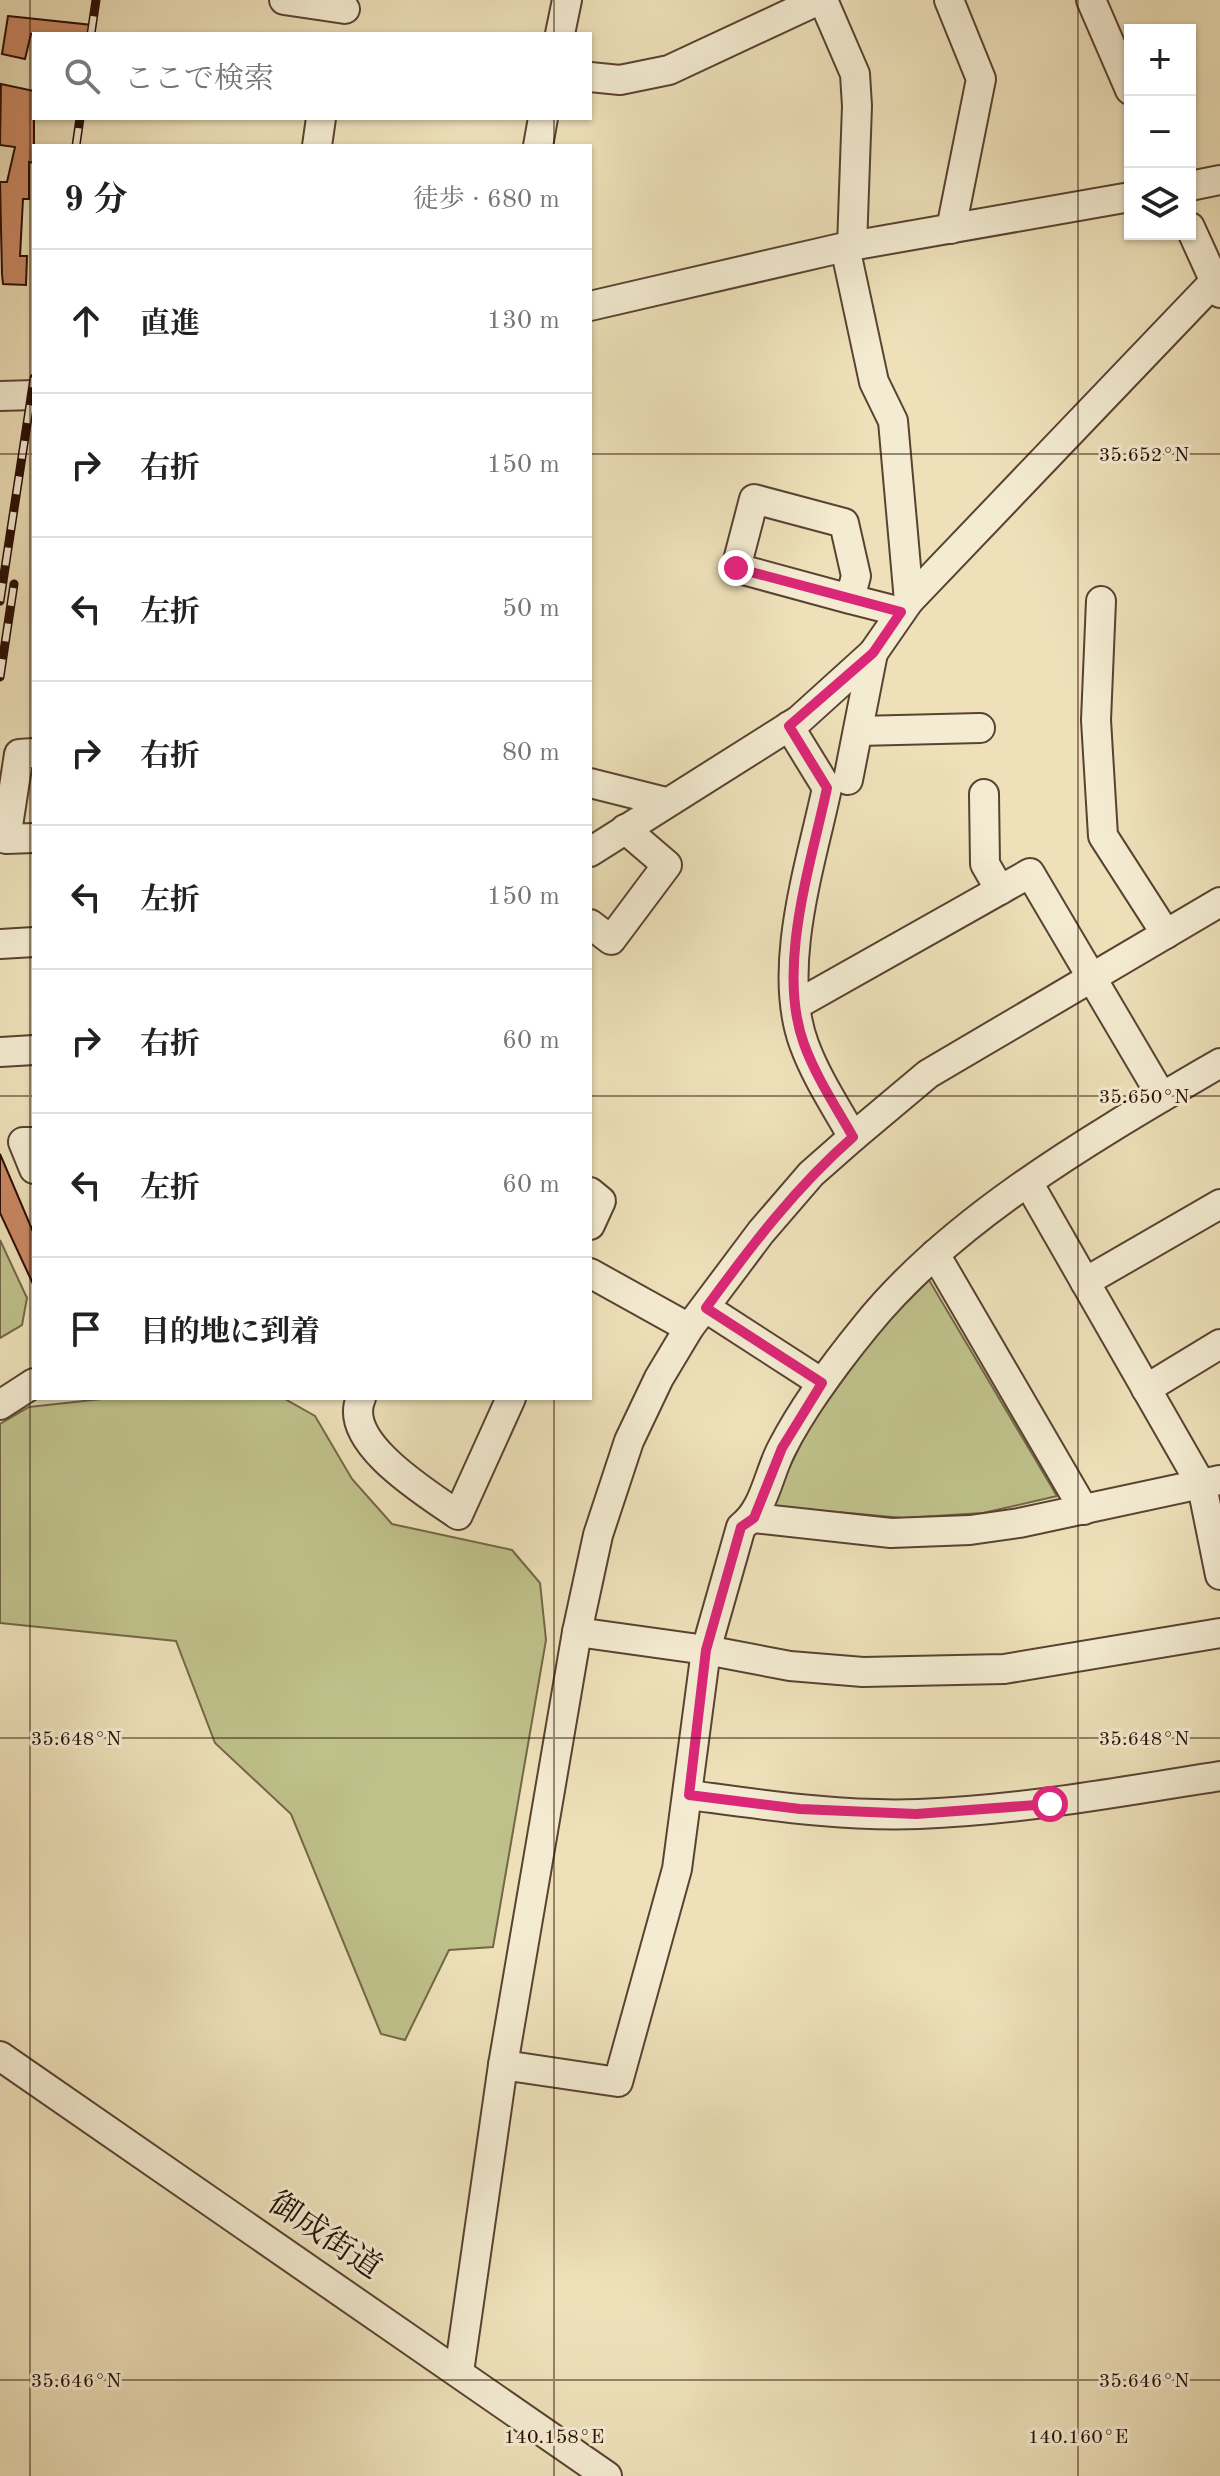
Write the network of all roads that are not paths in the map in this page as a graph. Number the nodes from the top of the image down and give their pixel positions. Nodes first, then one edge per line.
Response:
1 (284, 0) edge
2 (567, 0) edge
3 (821, 0) edge
4 (949, 0) edge
5 (1091, 0) edge
6 (344, 14) edge
7 (560, 32) edge
8 (1124, 76) edge
9 (592, 77) edge
10 (321, 120) edge
11 (543, 120) edge
12 (317, 144) edge
13 (538, 144) edge
14 (1220, 180) edge
15 (1196, 185) edge
16 (1124, 198) edge
17 (951, 229) junction
18 (1196, 240) edge
19 (848, 247) junction
20 (1218, 288) edge
21 (592, 306) edge
22 (32, 395) edge
23 (0, 396) edge
24 (850, 599) junction
25 (1101, 601) dead end
26 (905, 607) junction
27 (873, 653) junction
28 (789, 726) junction
29 (980, 728) dead end
30 (858, 731) junction
31 (32, 753) edge
32 (848, 780) dead end
33 (592, 783) edge
34 (984, 794) dead end
35 (666, 802) junction
36 (625, 829) junction
37 (32, 838) edge
38 (592, 851) edge
39 (1000, 890) junction
40 (1220, 902) edge
41 (592, 926) edge
42 (1166, 934) junction
43 (32, 942) edge
44 (0, 944) edge
45 (1095, 979) junction
46 (796, 1005) junction
47 (32, 1050) edge
48 (0, 1052) edge
49 (1220, 1063) edge
50 (1162, 1097) junction
51 (853, 1137) junction
52 (32, 1142) edge
53 (32, 1164) edge
54 (1029, 1184) junction
55 (592, 1194) edge
56 (1220, 1204) edge
57 (592, 1221) edge
58 (935, 1254) junction
59 (592, 1274) edge
60 (1085, 1282) junction
61 (698, 1318) junction
62 (1220, 1344) edge
63 (822, 1383) junction
64 (32, 1384) edge
65 (1146, 1389) junction
66 (360, 1400) edge
67 (510, 1400) edge
68 (0, 1405) edge
69 (1211, 1483) edge
70 (1084, 1510) junction
71 (754, 1518) junction
72 (1220, 1575) edge
73 (577, 1632) junction
74 (1220, 1633) edge
75 (706, 1650) junction
76 (1220, 1776) edge
77 (689, 1795) junction
78 (0, 2056) edge
79 (503, 2065) junction
80 (459, 2372) junction
81 (607, 2476) edge

1 - 6 street
2 - 7 street
3 - 9 street
3 - 19 street
4 - 17 street
5 - 8 street
10 - 12 street
11 - 13 street
14 - 15 street
16 - 17 street
17 - 19 street
18 - 20 street
19 - 21 street
19 - 26 street
20 - 26 street
22 - 23 street
24 - 24 street
24 - 26 street
25 - 42 street
26 - 27 street
27 - 28 street
27 - 30 street
28 - 35 street
28 - 46 street
29 - 30 street
30 - 32 street
31 - 37 street
33 - 35 street
34 - 39 street
35 - 36 street
36 - 38 street
36 - 41 street
39 - 45 street
39 - 46 street
40 - 42 street
42 - 45 street
43 - 44 street
45 - 50 street
45 - 51 street
46 - 51 street
47 - 48 street
49 - 50 street
50 - 54 street
51 - 61 street
52 - 53 street
54 - 58 street
54 - 60 street
55 - 57 street
56 - 60 street
58 - 63 street
58 - 70 street
59 - 61 street
60 - 65 street
61 - 63 street
61 - 73 street
62 - 65 street
63 - 71 street
64 - 68 street
65 - 69 street
66 - 67 street
69 - 70 street
69 - 72 street
70 - 71 street
71 - 75 street
73 - 75 street
73 - 79 street
74 - 75 street
75 - 77 street
76 - 77 street
77 - 79 street
78 - 80 street, 御成街道
79 - 80 street
80 - 81 street, 御成街道

